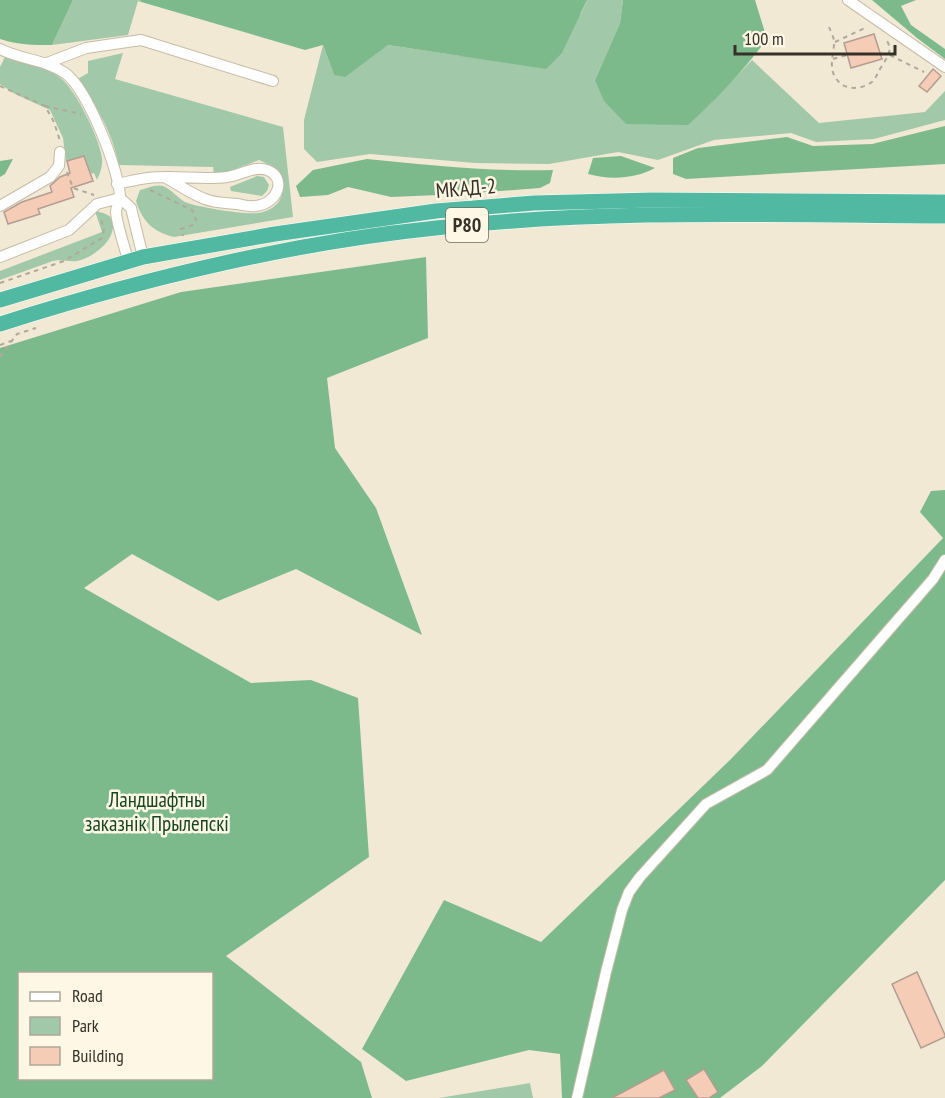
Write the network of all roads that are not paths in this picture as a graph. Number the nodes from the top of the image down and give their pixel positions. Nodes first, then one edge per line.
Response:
1 (848, 0) edge
2 (0, 49) edge
3 (47, 63) junction
4 (945, 67) edge
5 (273, 81) dead end
6 (60, 152) road end
7 (164, 177) junction
8 (117, 184) junction
9 (120, 198) junction
10 (945, 202) edge
11 (0, 206) edge
12 (945, 216) edge
13 (0, 257) edge
14 (136, 263) junction
15 (164, 276) junction
16 (116, 289) junction
17 (0, 300) edge
18 (0, 324) edge
19 (945, 560) edge
20 (578, 1098) edge

1 - 4 street
2 - 3 street
3 - 5 street
3 - 8 street
6 - 11 street
7 - 7 street
7 - 8 street
8 - 9 street
9 - 13 street
9 - 14 street
10 - 14 highway, МКАД-2 / Р80
12 - 15 highway, Р80
14 - 15 highway
14 - 16 highway
14 - 17 highway, МКАД-2 / Р80
15 - 16 highway, Р80
16 - 18 highway, Р80
19 - 20 street

